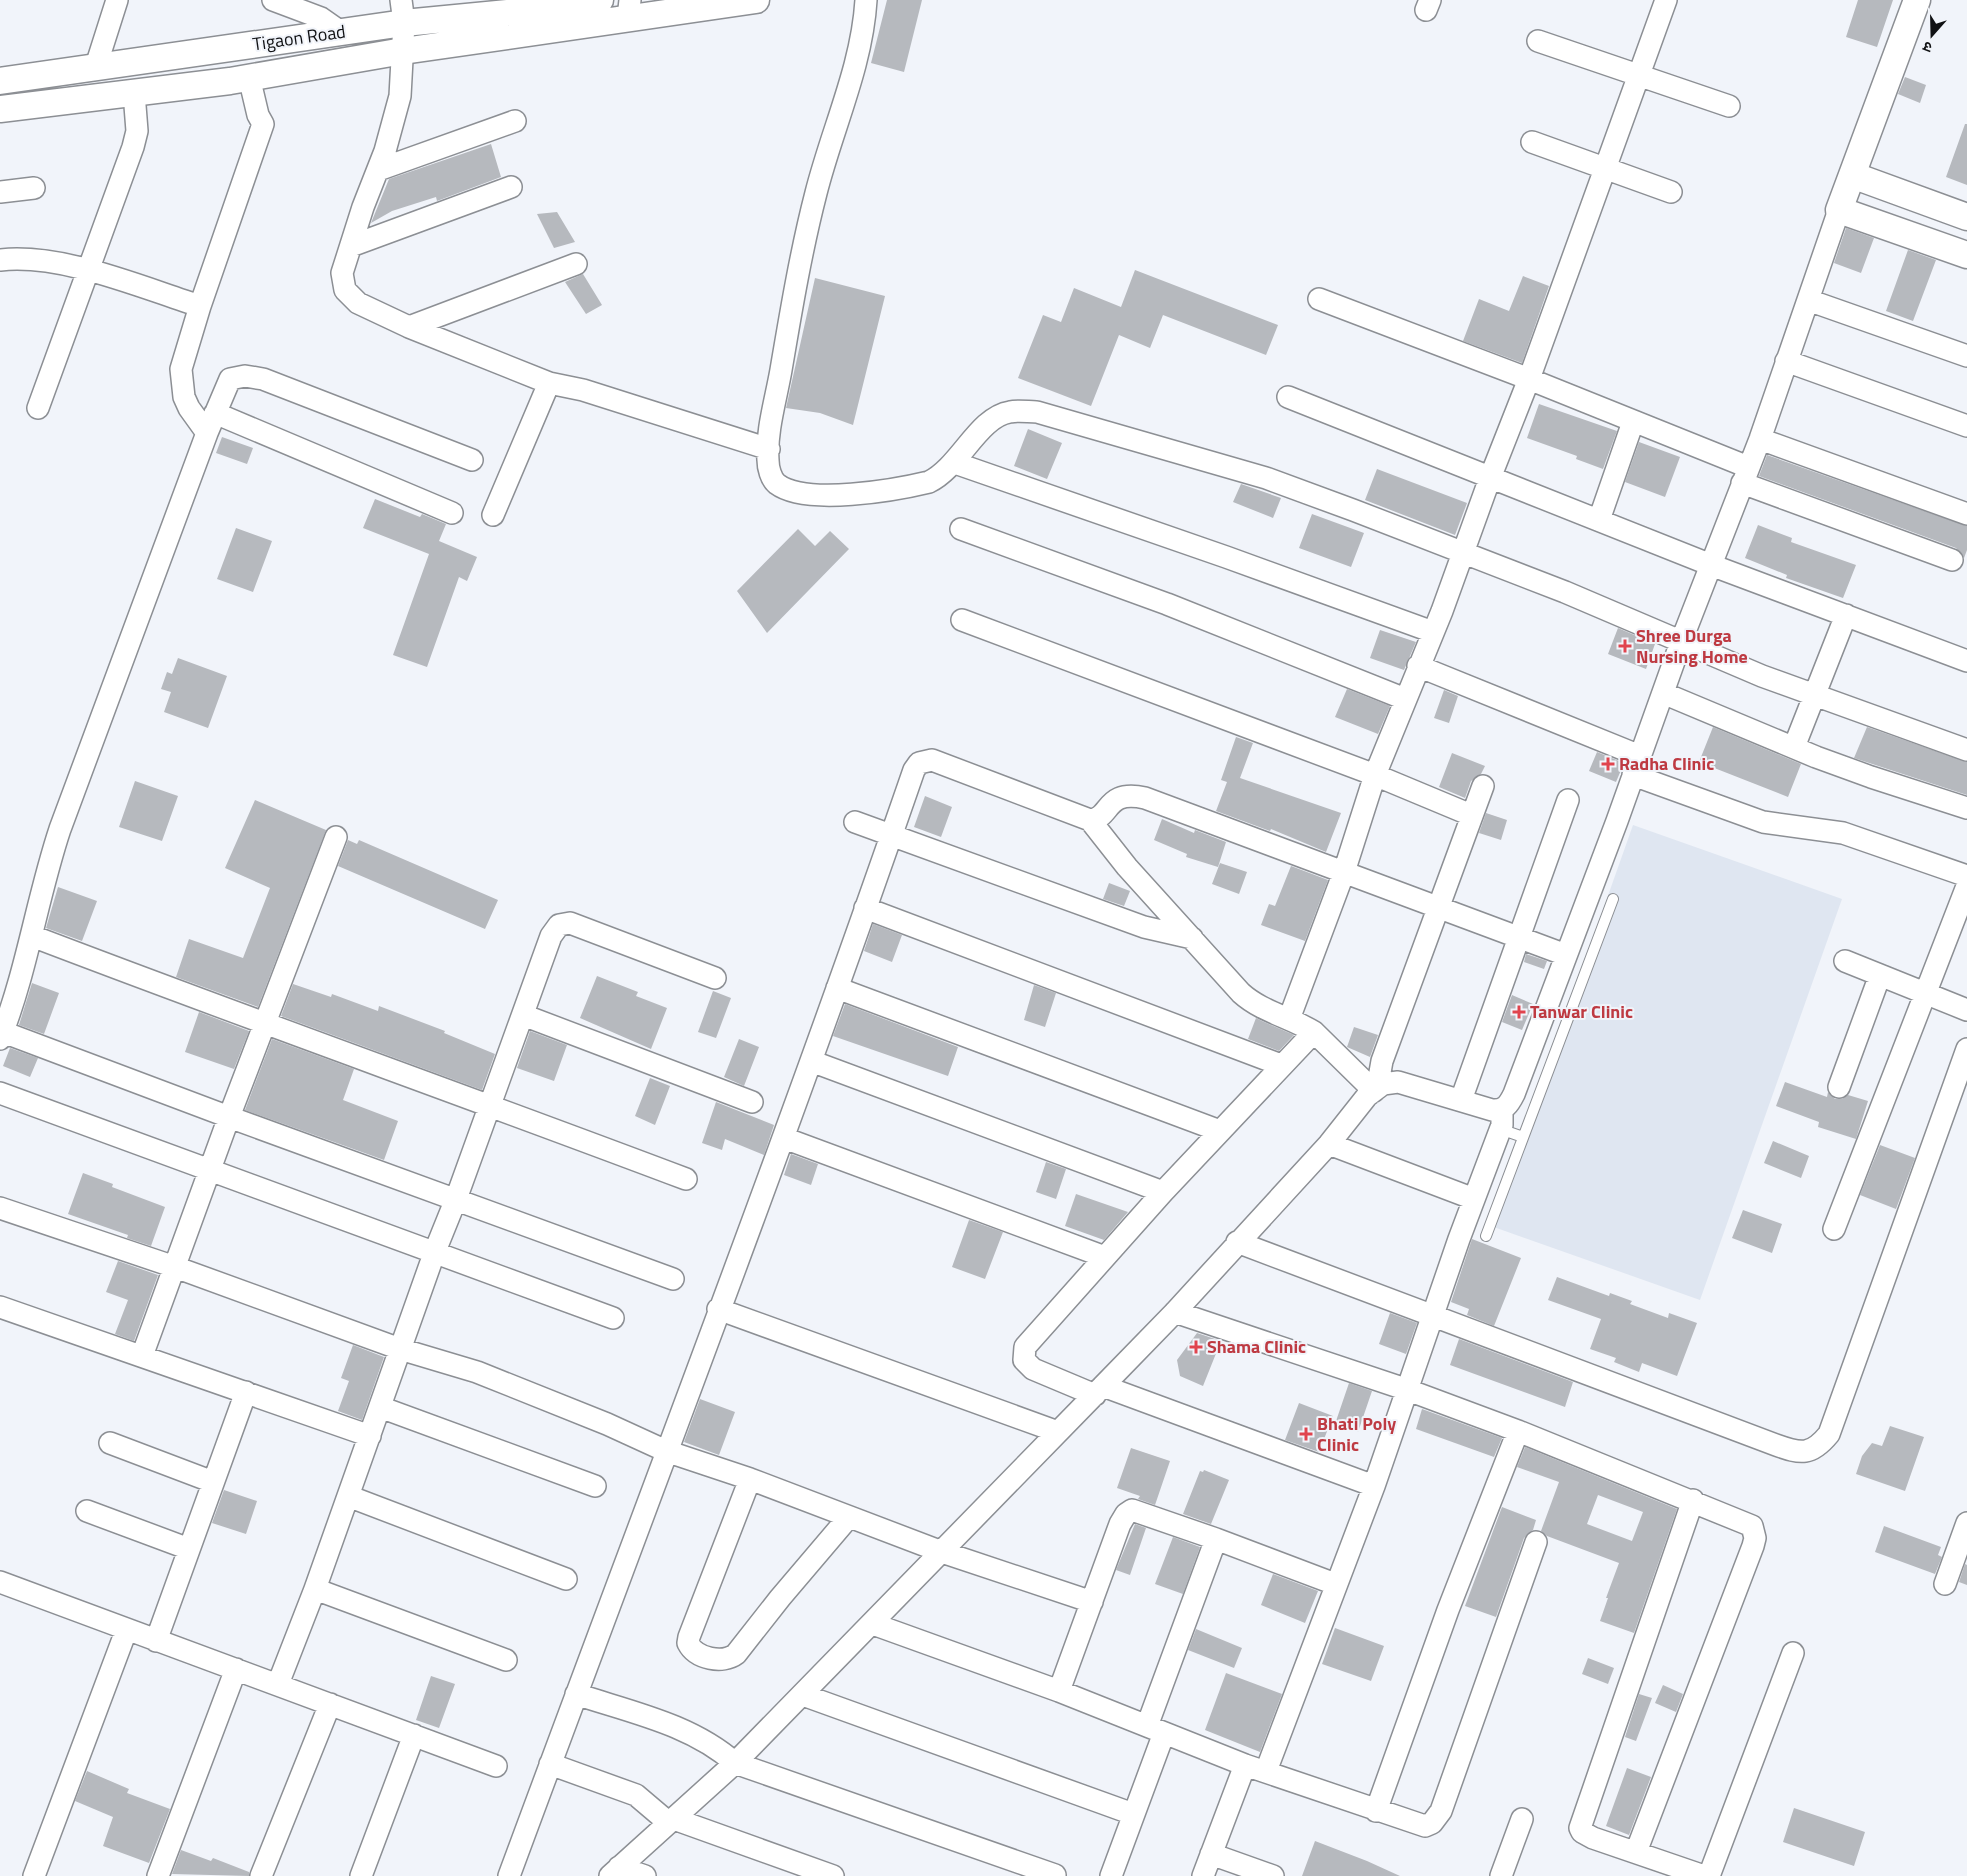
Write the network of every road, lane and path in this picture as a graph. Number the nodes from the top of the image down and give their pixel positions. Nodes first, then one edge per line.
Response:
1 (117, 0) edge
2 (273, 0) edge
3 (600, 0) edge
4 (756, 0) edge
5 (866, 0) edge
6 (1666, 0) edge
7 (1917, 0) edge
8 (629, 9) edge
9 (402, 12) edge
10 (472, 19) edge
11 (341, 32) junction
12 (1538, 41) dead end
13 (403, 51) junction
14 (96, 66) junction
15 (1638, 75) junction
16 (249, 77) junction
17 (0, 81) edge
18 (134, 93) junction
19 (1729, 106) dead end
20 (0, 109) edge
21 (515, 121) dead end
22 (1532, 142) dead end
23 (1606, 167) junction
24 (378, 170) junction
25 (1852, 175) junction
26 (511, 187) dead end
27 (34, 188) dead end
28 (0, 192) edge
29 (1671, 192) dead end
30 (1839, 210) junction
31 (1967, 216) edge
32 (351, 246) junction
33 (1967, 255) edge
34 (0, 260) edge
35 (576, 264) dead end
36 (88, 271) junction
37 (1318, 299) dead end
38 (1808, 300) junction
39 (200, 306) junction
40 (409, 327) junction
41 (1967, 356) edge
42 (1786, 361) junction
43 (1529, 379) junction
44 (549, 382) junction
45 (1288, 397) dead end
46 (38, 408) dead end
47 (215, 414) junction
48 (1634, 422) junction
49 (1967, 426) edge
50 (207, 433) junction
51 (1760, 439) junction
52 (769, 449) junction
53 (472, 460) dead end
54 (955, 463) junction
55 (1746, 475) junction
56 (1490, 478) junction
57 (452, 513) dead end
58 (1967, 514) edge
59 (493, 515) dead end
60 (1600, 520) junction
61 (961, 529) dead end
62 (1463, 553) junction
63 (1952, 560) dead end
64 (1711, 565) junction
65 (1846, 615) junction
66 (962, 620) dead end
67 (1433, 632) junction
68 (1681, 642) junction
69 (1967, 661) edge
70 (1418, 666) junction
71 (1663, 693) junction
72 (1814, 696) junction
73 (1405, 699) junction
74 (1794, 747) junction
75 (1967, 750) edge
76 (1637, 766) junction
77 (1375, 776) junction
78 (1483, 786) dead end
79 (1568, 800) dead end
80 (1967, 808) edge
81 (1471, 815) junction
82 (1090, 820) junction
83 (855, 822) dead end
84 (891, 835) junction
85 (336, 837) dead end
86 (1344, 872) junction
87 (1967, 876) edge
88 (1967, 886) edge
89 (1613, 900) dead end
90 (865, 908) junction
91 (1439, 908) junction
92 (32, 936) junction
93 (1192, 938) junction
94 (1519, 938) junction
95 (1566, 955) junction
96 (1845, 962) dead end
97 (1880, 975) junction
98 (715, 978) dead end
99 (837, 988) junction
100 (1926, 995) junction
101 (1967, 1010) edge
102 (522, 1015) junction
103 (1289, 1019) junction
104 (266, 1025) junction
105 (1314, 1032) junction
106 (1, 1035) edge
107 (1967, 1050) edge
108 (811, 1061) junction
109 (1281, 1065) junction
110 (1839, 1087) dead end
111 (1378, 1088) junction
112 (0, 1093) edge
113 (1461, 1100) junction
114 (752, 1102) dead end
115 (491, 1105) junction
116 (229, 1117) junction
117 (1501, 1119) junction
118 (1220, 1131) junction
119 (784, 1138) junction
120 (1524, 1138) junction
121 (1329, 1144) junction
122 (209, 1172) junction
123 (686, 1179) dead end
124 (1163, 1192) junction
125 (456, 1199) junction
126 (1474, 1199) junction
127 (0, 1208) edge
128 (1834, 1229) dead end
129 (1486, 1236) dead end
130 (1237, 1242) junction
131 (434, 1251) junction
132 (1105, 1257) junction
133 (175, 1267) junction
134 (673, 1279) dead end
135 (0, 1307) edge
136 (718, 1309) junction
137 (1175, 1312) junction
138 (1433, 1316) junction
139 (613, 1318) dead end
140 (400, 1349) junction
141 (142, 1356) junction
142 (1099, 1390) junction
143 (1408, 1390) junction
144 (246, 1392) junction
145 (380, 1407) junction
146 (1518, 1431) junction
147 (1058, 1432) junction
148 (370, 1436) junction
149 (110, 1443) dead end
150 (666, 1451) junction
151 (750, 1479) junction
152 (214, 1482) junction
153 (595, 1486) dead end
154 (1374, 1486) junction
155 (348, 1496) junction
156 (1693, 1500) junction
157 (87, 1512) dead end
158 (848, 1518) junction
159 (1967, 1523) edge
160 (1216, 1539) junction
161 (1536, 1542) dead end
162 (189, 1549) junction
163 (942, 1552) junction
164 (566, 1579) dead end
165 (0, 1582) edge
166 (1335, 1584) junction
167 (1945, 1584) dead end
168 (315, 1588) junction
169 (1092, 1602) junction
170 (873, 1624) junction
171 (126, 1631) junction
172 (156, 1641) junction
173 (1793, 1653) dead end
174 (506, 1660) dead end
175 (236, 1669) junction
176 (278, 1684) junction
177 (1059, 1691) junction
178 (576, 1694) junction
179 (803, 1695) junction
180 (330, 1704) junction
181 (1155, 1729) junction
182 (414, 1735) junction
183 (735, 1763) junction
184 (550, 1764) junction
185 (1245, 1765) junction
186 (496, 1766) dead end
187 (1266, 1771) junction
188 (1376, 1811) junction
189 (1133, 1814) junction
190 (1522, 1819) dead end
191 (672, 1821) junction
192 (1636, 1852) junction
193 (1211, 1854) junction
194 (615, 1872) edge
195 (1055, 1875) edge
196 (34, 1876) edge
197 (158, 1876) edge
198 (261, 1876) edge
199 (361, 1876) edge
200 (509, 1876) edge
201 (645, 1876) edge
202 (833, 1876) edge
203 (1111, 1876) edge
204 (1203, 1876) edge
205 (1273, 1876) edge
206 (1502, 1876) edge
207 (1704, 1876) edge
208 (1709, 1876) edge

1 - 14 street
2 - 11 street
3 - 10 street, Tigaon Road
4 - 8 street
5 - 52 street
6 - 15 street
7 - 25 street
8 - 10 street
9 - 10 street, Tigaon Road
9 - 11 street, Tigaon Road
9 - 13 street
10 - 13 street
11 - 14 street, Tigaon Road
12 - 15 street
13 - 16 street
13 - 24 street
14 - 17 street, Tigaon Road
15 - 19 street
15 - 23 street
16 - 18 street
16 - 39 street
18 - 20 street
18 - 36 street
21 - 24 street
22 - 23 street
23 - 29 street
23 - 43 street
24 - 32 street
25 - 30 street
25 - 31 street
26 - 32 street
27 - 28 street
30 - 33 street
30 - 38 street
32 - 40 street
34 - 36 street
35 - 40 street
36 - 39 street
36 - 46 street
37 - 43 street
38 - 41 street
38 - 42 street
39 - 50 street
40 - 44 street
42 - 49 street
42 - 51 street
43 - 48 street
43 - 56 street
44 - 52 street
44 - 59 street
45 - 56 street
47 - 50 street
47 - 53 street
47 - 57 street
48 - 55 street
48 - 60 street
50 - 92 street
51 - 55 street
51 - 58 street
52 - 54 street
54 - 62 street
54 - 67 street
55 - 63 street
55 - 64 street
56 - 60 street
56 - 62 street
60 - 64 street
61 - 73 street
62 - 67 street
62 - 68 street
64 - 65 street
64 - 68 street
65 - 69 street
65 - 72 street
66 - 77 street
67 - 70 street
68 - 71 street
68 - 72 street
70 - 73 street
70 - 76 street
71 - 74 street
71 - 76 street
72 - 74 street
72 - 75 street
73 - 77 street
74 - 80 street
76 - 87 street
76 - 95 street
77 - 81 street
77 - 86 street
78 - 81 street
79 - 94 street
81 - 91 street
82 - 84 street
82 - 86 street
82 - 93 street
83 - 84 street
84 - 90 street
84 - 93 street
85 - 104 street
86 - 91 street
86 - 103 street
88 - 100 street
89 - 120 lane
90 - 99 street
90 - 109 street
91 - 94 street
91 - 111 street
92 - 104 street
92 - 106 street
93 - 103 street
94 - 95 street
94 - 113 street
95 - 117 street
96 - 97 street
97 - 100 street
97 - 110 street
98 - 102 street
99 - 108 street
99 - 118 street
100 - 101 street
100 - 128 street
102 - 114 street
102 - 115 street
103 - 105 street
104 - 115 street
104 - 116 street
105 - 109 street
105 - 111 street
106 - 116 street
107 - 138 street
108 - 119 street
108 - 124 street
109 - 118 street
111 - 113 street
111 - 121 street
112 - 122 street
113 - 117 street
115 - 123 street
115 - 125 street
116 - 122 street
116 - 125 street
117 - 120 lane
117 - 126 street
118 - 124 street
119 - 132 street
119 - 136 street
120 - 129 lane
121 - 126 street
121 - 130 street
122 - 131 street
122 - 133 street
124 - 132 street
125 - 131 street
125 - 134 street
126 - 138 street
127 - 133 street
130 - 137 street
130 - 138 street
131 - 139 street
131 - 140 street
132 - 142 street
133 - 140 street
133 - 141 street
135 - 141 street
136 - 147 street
136 - 150 street
137 - 142 street
137 - 143 street
138 - 143 street
140 - 145 street
140 - 150 street
141 - 144 street
142 - 147 street
142 - 154 street
143 - 146 street
143 - 154 street
144 - 148 street
144 - 152 street
145 - 148 street
145 - 153 street
146 - 156 street
146 - 188 street
147 - 163 street
148 - 155 street
149 - 152 street
150 - 151 street
150 - 178 street
151 - 158 street
151 - 158 street
152 - 162 street
154 - 166 street
155 - 164 street
155 - 168 street
156 - 192 street
156 - 192 street
157 - 162 street
158 - 163 street
159 - 167 street
160 - 166 street
160 - 169 street
160 - 181 street
161 - 188 street
162 - 172 street
163 - 169 street
163 - 170 street
165 - 171 street
166 - 187 street
168 - 174 street
168 - 176 street
169 - 177 street
170 - 177 street
170 - 179 street
171 - 172 street
171 - 196 street
172 - 175 street
173 - 208 street
175 - 176 street
175 - 197 street
176 - 180 street
177 - 181 street
178 - 183 street
178 - 184 street
179 - 183 street
179 - 189 street
180 - 182 street
180 - 198 street
181 - 185 street
181 - 189 street
182 - 186 street
182 - 199 street
183 - 191 street
183 - 195 street
184 - 191 street
184 - 200 street
185 - 187 street
185 - 193 street
187 - 188 street
189 - 203 street
190 - 206 street
191 - 194 street
191 - 202 street
192 - 207 street
193 - 204 street
193 - 205 street
194 - 201 street

